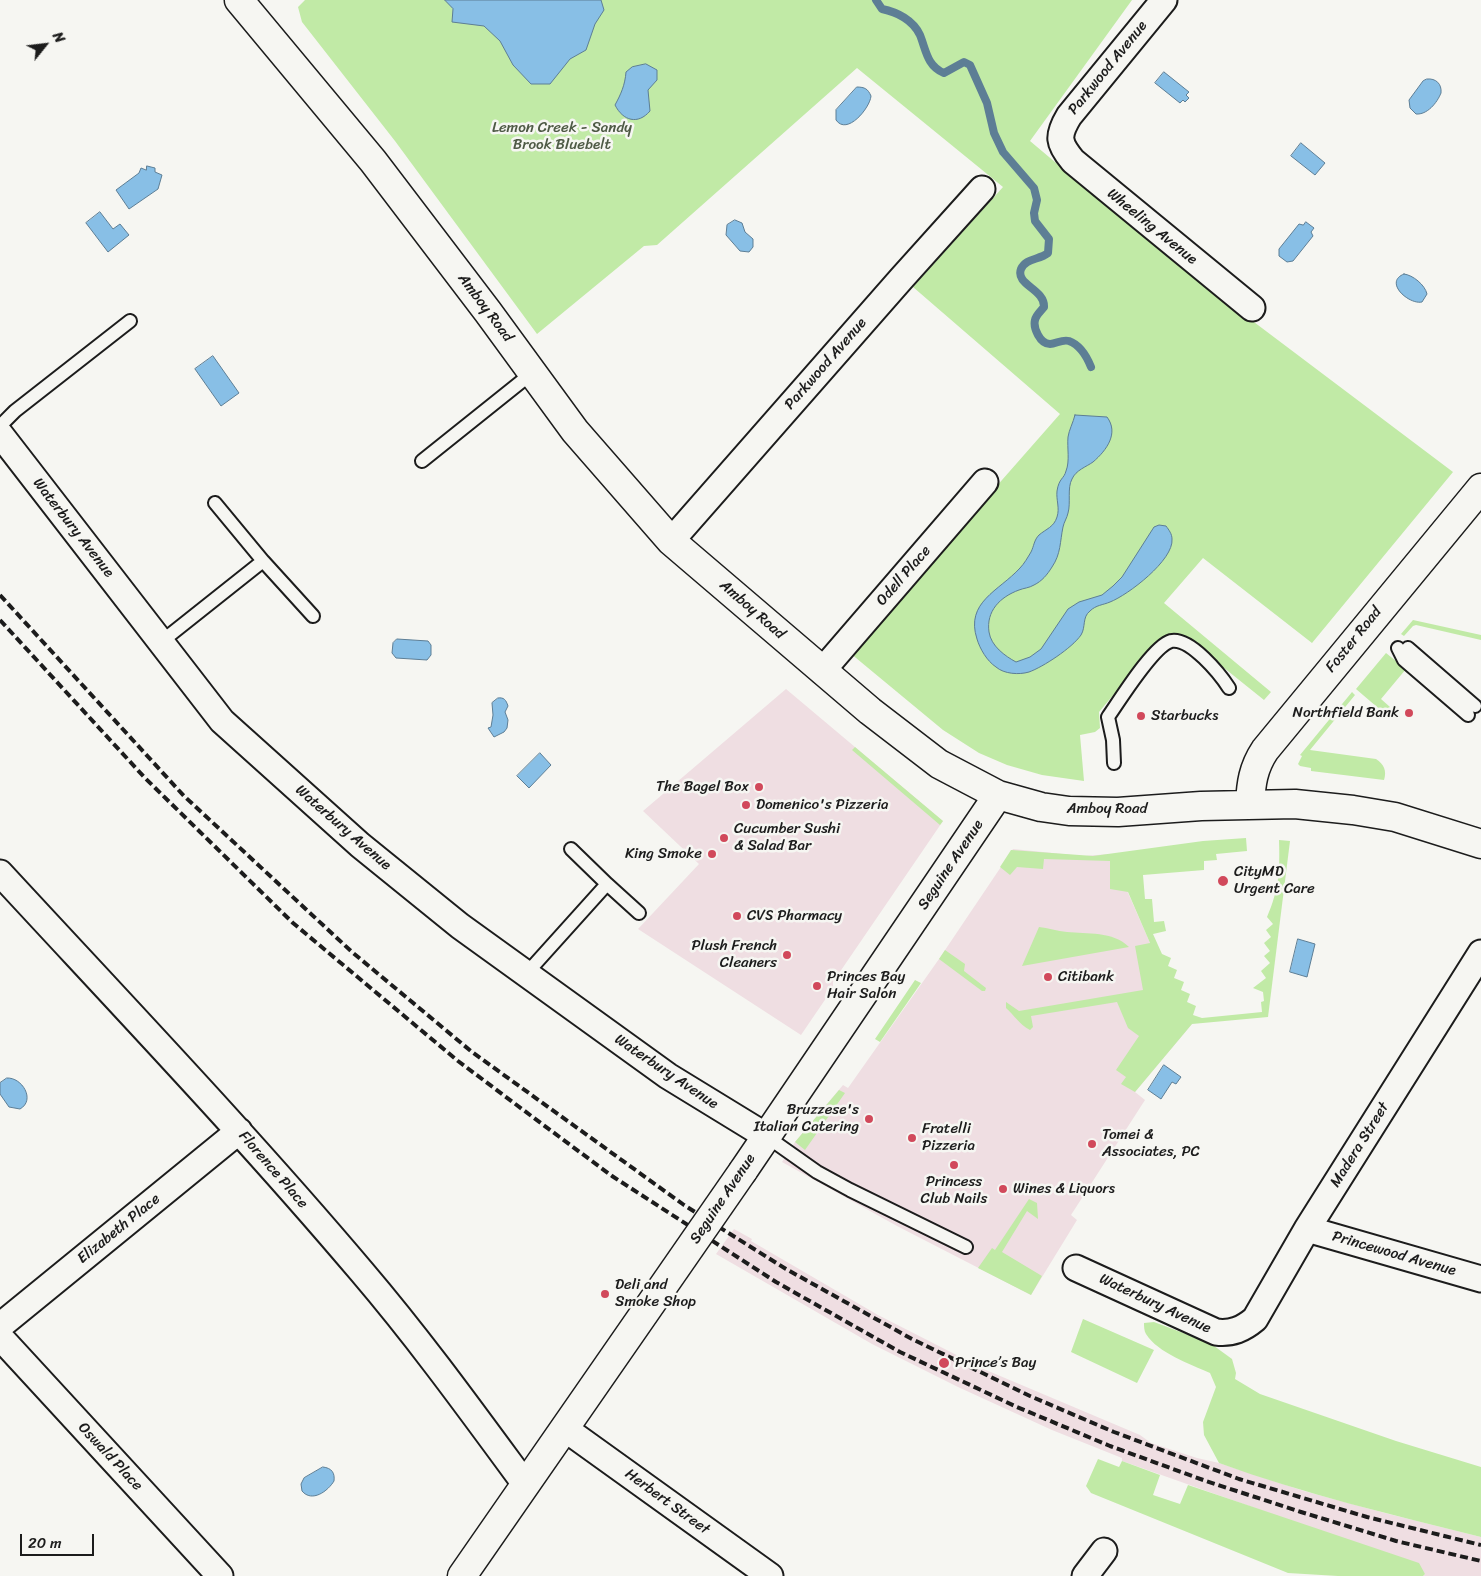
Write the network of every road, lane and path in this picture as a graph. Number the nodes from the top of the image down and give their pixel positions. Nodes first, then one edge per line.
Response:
1 (239, 0) edge
2 (1164, 0) edge
3 (1059, 140) joint
4 (982, 189) dead end
5 (1252, 308) dead end
6 (130, 321) dead end
7 (532, 373) junction
8 (0, 426) edge
9 (0, 434) edge
10 (422, 462) dead end
11 (985, 482) dead end
12 (1476, 502) edge
13 (215, 503) dead end
14 (671, 541) junction
15 (263, 561) junction
16 (313, 616) dead end
17 (161, 642) junction
18 (1403, 648) dead end
19 (822, 670) junction
20 (1229, 688) dead end
21 (1471, 711) dead end
22 (1114, 763) dead end
23 (998, 795) junction
24 (1250, 804) junction
25 (1481, 844) edge
26 (571, 849) dead end
27 (0, 873) edge
28 (607, 884) junction
29 (639, 913) dead end
30 (1481, 953) edge
31 (526, 974) junction
32 (239, 1131) junction
33 (766, 1136) junction
34 (1308, 1229) junction
35 (966, 1247) dead end
36 (1076, 1268) dead end
37 (1481, 1279) edge
38 (0, 1326) edge
39 (1235, 1332) joint
40 (0, 1337) edge
41 (564, 1428) junction
42 (525, 1484) junction
43 (1104, 1551) dead end
44 (220, 1576) edge
45 (462, 1576) edge
46 (770, 1576) edge
47 (1085, 1576) edge

1 - 7 main road, Amboy Road
2 - 3 street, Parkwood Avenue
3 - 5 street, Wheeling Avenue
4 - 14 street, Parkwood Avenue
6 - 8 lane
7 - 10 lane
7 - 14 main road, Amboy Road
9 - 17 street, Waterbury Avenue
11 - 19 street, Odell Place
12 - 24 main road, Foster Road
13 - 15 lane
14 - 19 main road, Amboy Road
15 - 16 lane
15 - 17 lane
17 - 31 street, Waterbury Avenue
18 - 21 lane
19 - 23 main road, Amboy Road
20 - 22 lane
23 - 24 main road, Amboy Road
23 - 33 main road, Seguine Avenue
24 - 25 main road, Amboy Road
26 - 28 lane
27 - 32 street, Florence Place
28 - 29 lane
28 - 31 lane
30 - 34 street, Madera Street
31 - 33 street, Waterbury Avenue
32 - 38 street, Elizabeth Place
32 - 42 street, Florence Place
33 - 35 lane
33 - 41 main road, Seguine Avenue, bridge
34 - 37 street, Princewood Avenue
34 - 39 street, Madera Street
36 - 39 street, Waterbury Avenue
40 - 44 street, Oswald Place
41 - 42 main road, Seguine Avenue
41 - 46 street, Herbert Street
42 - 45 main road, Seguine Avenue
43 - 47 street

